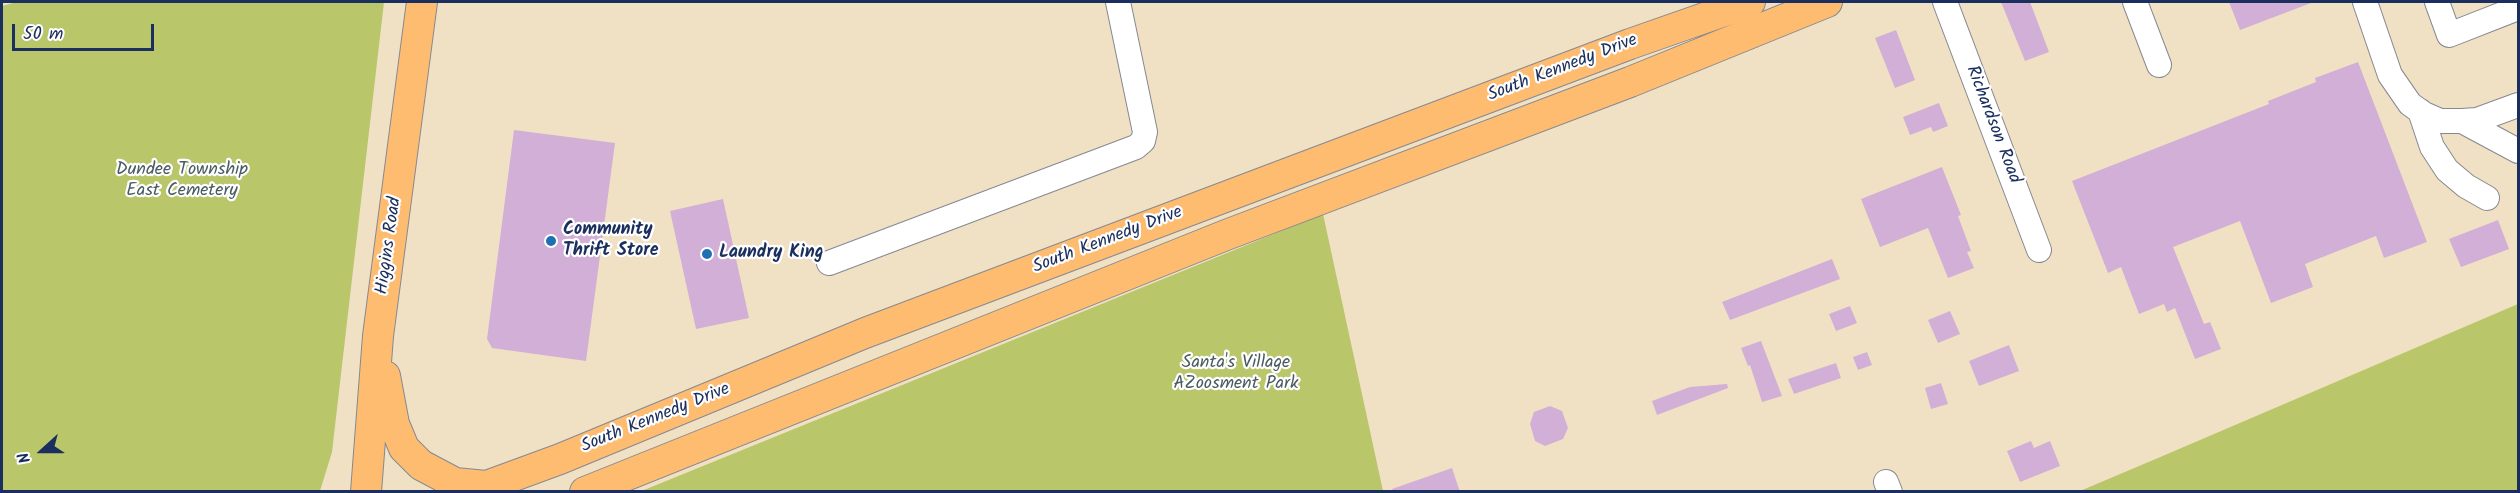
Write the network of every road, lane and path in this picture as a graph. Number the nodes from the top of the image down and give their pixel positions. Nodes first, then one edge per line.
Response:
1 (422, 2) edge
2 (1118, 2) edge
3 (1750, 2) edge
4 (1827, 2) edge
5 (1945, 2) edge
6 (2135, 2) edge
7 (2365, 2) edge
8 (2437, 2) edge
9 (2518, 8) edge
10 (2159, 65) dead end
11 (1569, 67) junction
12 (1606, 91) junction
13 (2518, 105) edge
14 (2420, 111) junction
15 (2462, 122) junction
16 (2518, 151) edge
17 (2487, 198) dead end
18 (2039, 250) dead end
19 (829, 263) dead end
20 (378, 336) junction
21 (478, 489) edge
22 (366, 492) edge
23 (585, 492) edge

1 - 20 main road, Higgins Road
2 - 19 street
3 - 11 main road, South Kennedy Drive
4 - 12 main road, South Kennedy Drive
5 - 18 street, Richardson Road
6 - 10 street
7 - 14 street
8 - 9 street
11 - 12 street
11 - 21 main road, South Kennedy Drive
12 - 23 main road, South Kennedy Drive
13 - 15 street
14 - 15 street
14 - 17 street
15 - 16 street
20 - 21 main road
20 - 22 main road, Higgins Road

